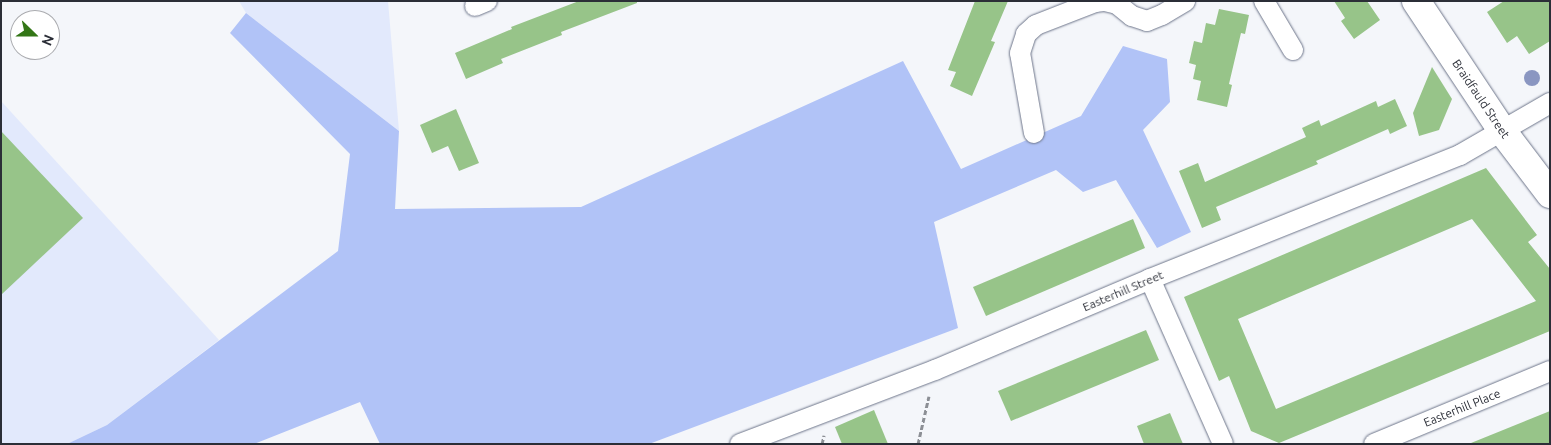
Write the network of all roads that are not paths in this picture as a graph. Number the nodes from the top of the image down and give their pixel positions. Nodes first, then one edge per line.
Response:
1 (1104, 1) edge
2 (1185, 1) edge
3 (1264, 1) edge
4 (1416, 1) edge
5 (1293, 50) dead end
6 (1550, 103) edge
7 (1503, 132) junction
8 (1034, 133) dead end
9 (1550, 194) edge
10 (1150, 279) junction
11 (1550, 371) edge
12 (740, 444) edge
13 (1223, 444) edge
14 (1374, 444) edge

1 - 2 street
1 - 8 street
3 - 5 street
4 - 7 street, Braidfauld Street
6 - 7 street, Easterhill Street
7 - 9 street, Braidfauld Street
7 - 10 street, Easterhill Street
10 - 12 street, Easterhill Street
10 - 13 street
11 - 14 street, Easterhill Place

